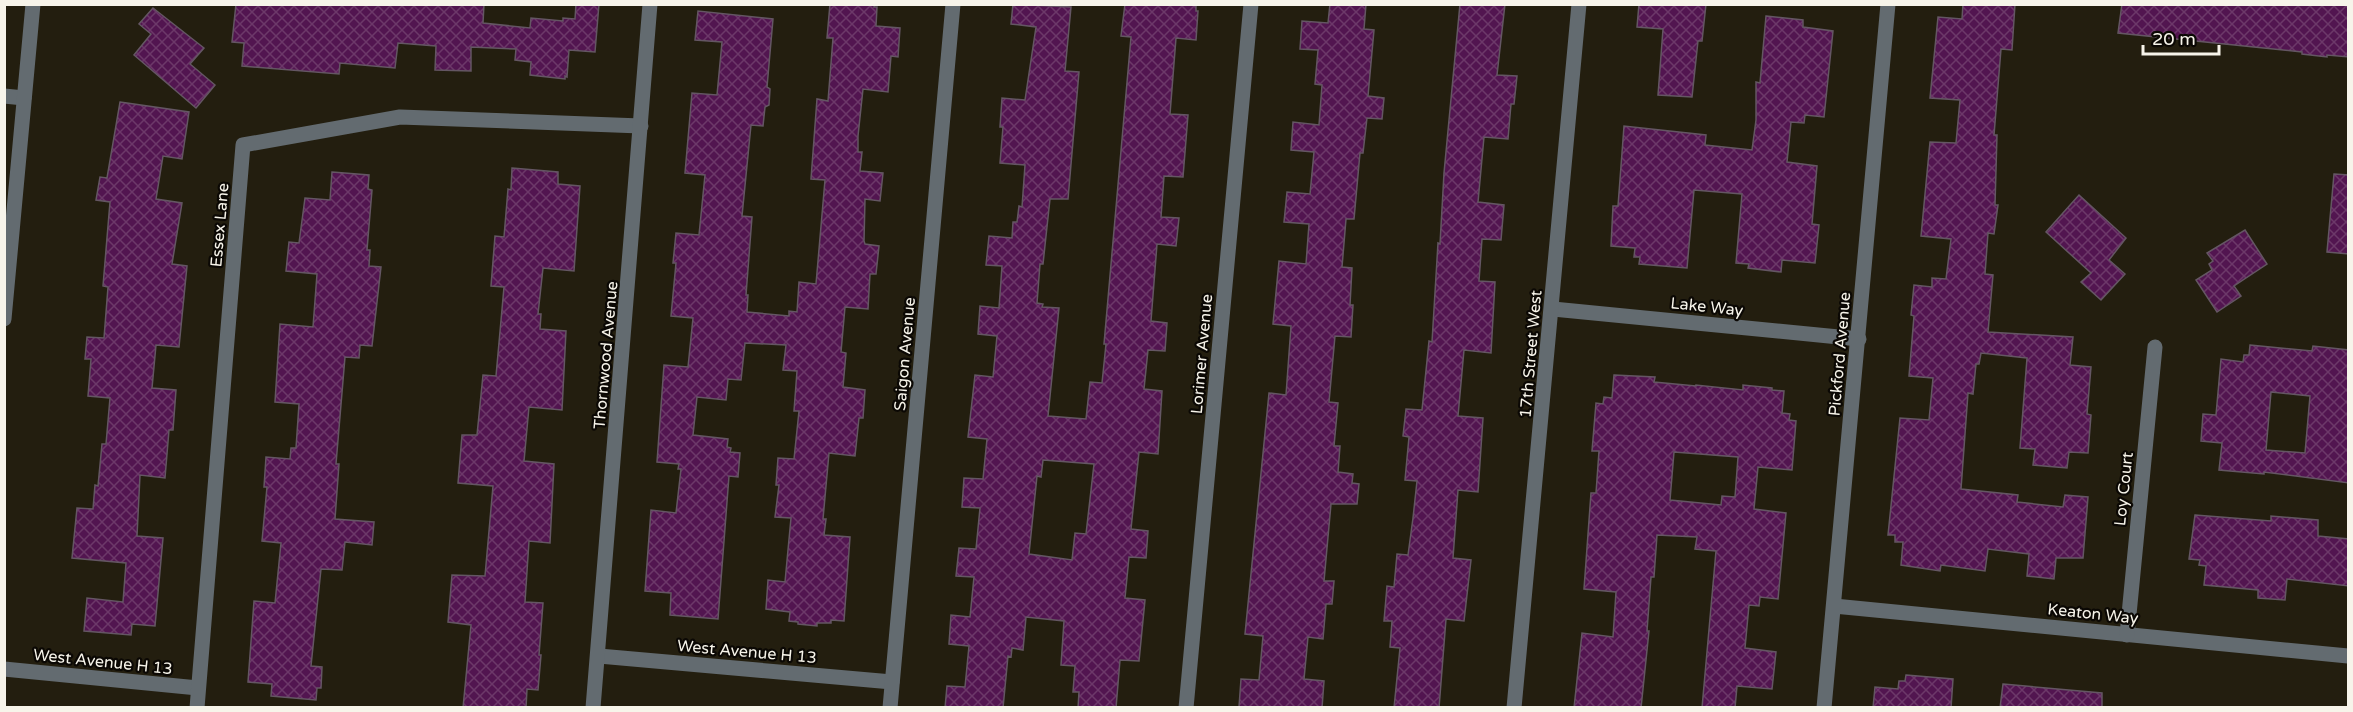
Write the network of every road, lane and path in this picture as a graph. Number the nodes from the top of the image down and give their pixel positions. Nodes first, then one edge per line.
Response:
1 (33, 4) edge
2 (650, 4) edge
3 (953, 4) edge
4 (1251, 4) edge
5 (1579, 4) edge
6 (1888, 4) edge
7 (4, 96) edge
8 (24, 98) junction
9 (641, 126) junction
10 (1552, 309) junction
11 (4, 319) edge
12 (1859, 339) junction
13 (2156, 347) dead end
14 (1834, 606) junction
15 (2127, 635) junction
16 (599, 656) junction
17 (2349, 656) edge
18 (4, 669) edge
19 (892, 682) junction
20 (198, 688) junction
21 (197, 708) edge
22 (593, 708) edge
23 (890, 708) edge
24 (1186, 708) edge
25 (1514, 708) edge
26 (1824, 708) edge

1 - 8 street
2 - 9 street, Thornwood Avenue
3 - 19 street, Saigon Avenue
4 - 24 street, Lorimer Avenue
5 - 10 street, 17th Street West
6 - 12 street, Pickford Avenue
7 - 8 street
8 - 11 street
9 - 16 street, Thornwood Avenue
9 - 20 street, Essex Lane
10 - 12 street, Lake Way
10 - 25 street, 17th Street West
12 - 14 street, Pickford Avenue
13 - 15 street, Loy Court
14 - 15 street, Keaton Way
14 - 26 street, Pickford Avenue
15 - 17 street, Keaton Way
16 - 19 street, West Avenue H 13
16 - 22 street, Thornwood Avenue
18 - 20 street, West Avenue H 13
19 - 23 street, Saigon Avenue
20 - 21 street, Essex Lane

